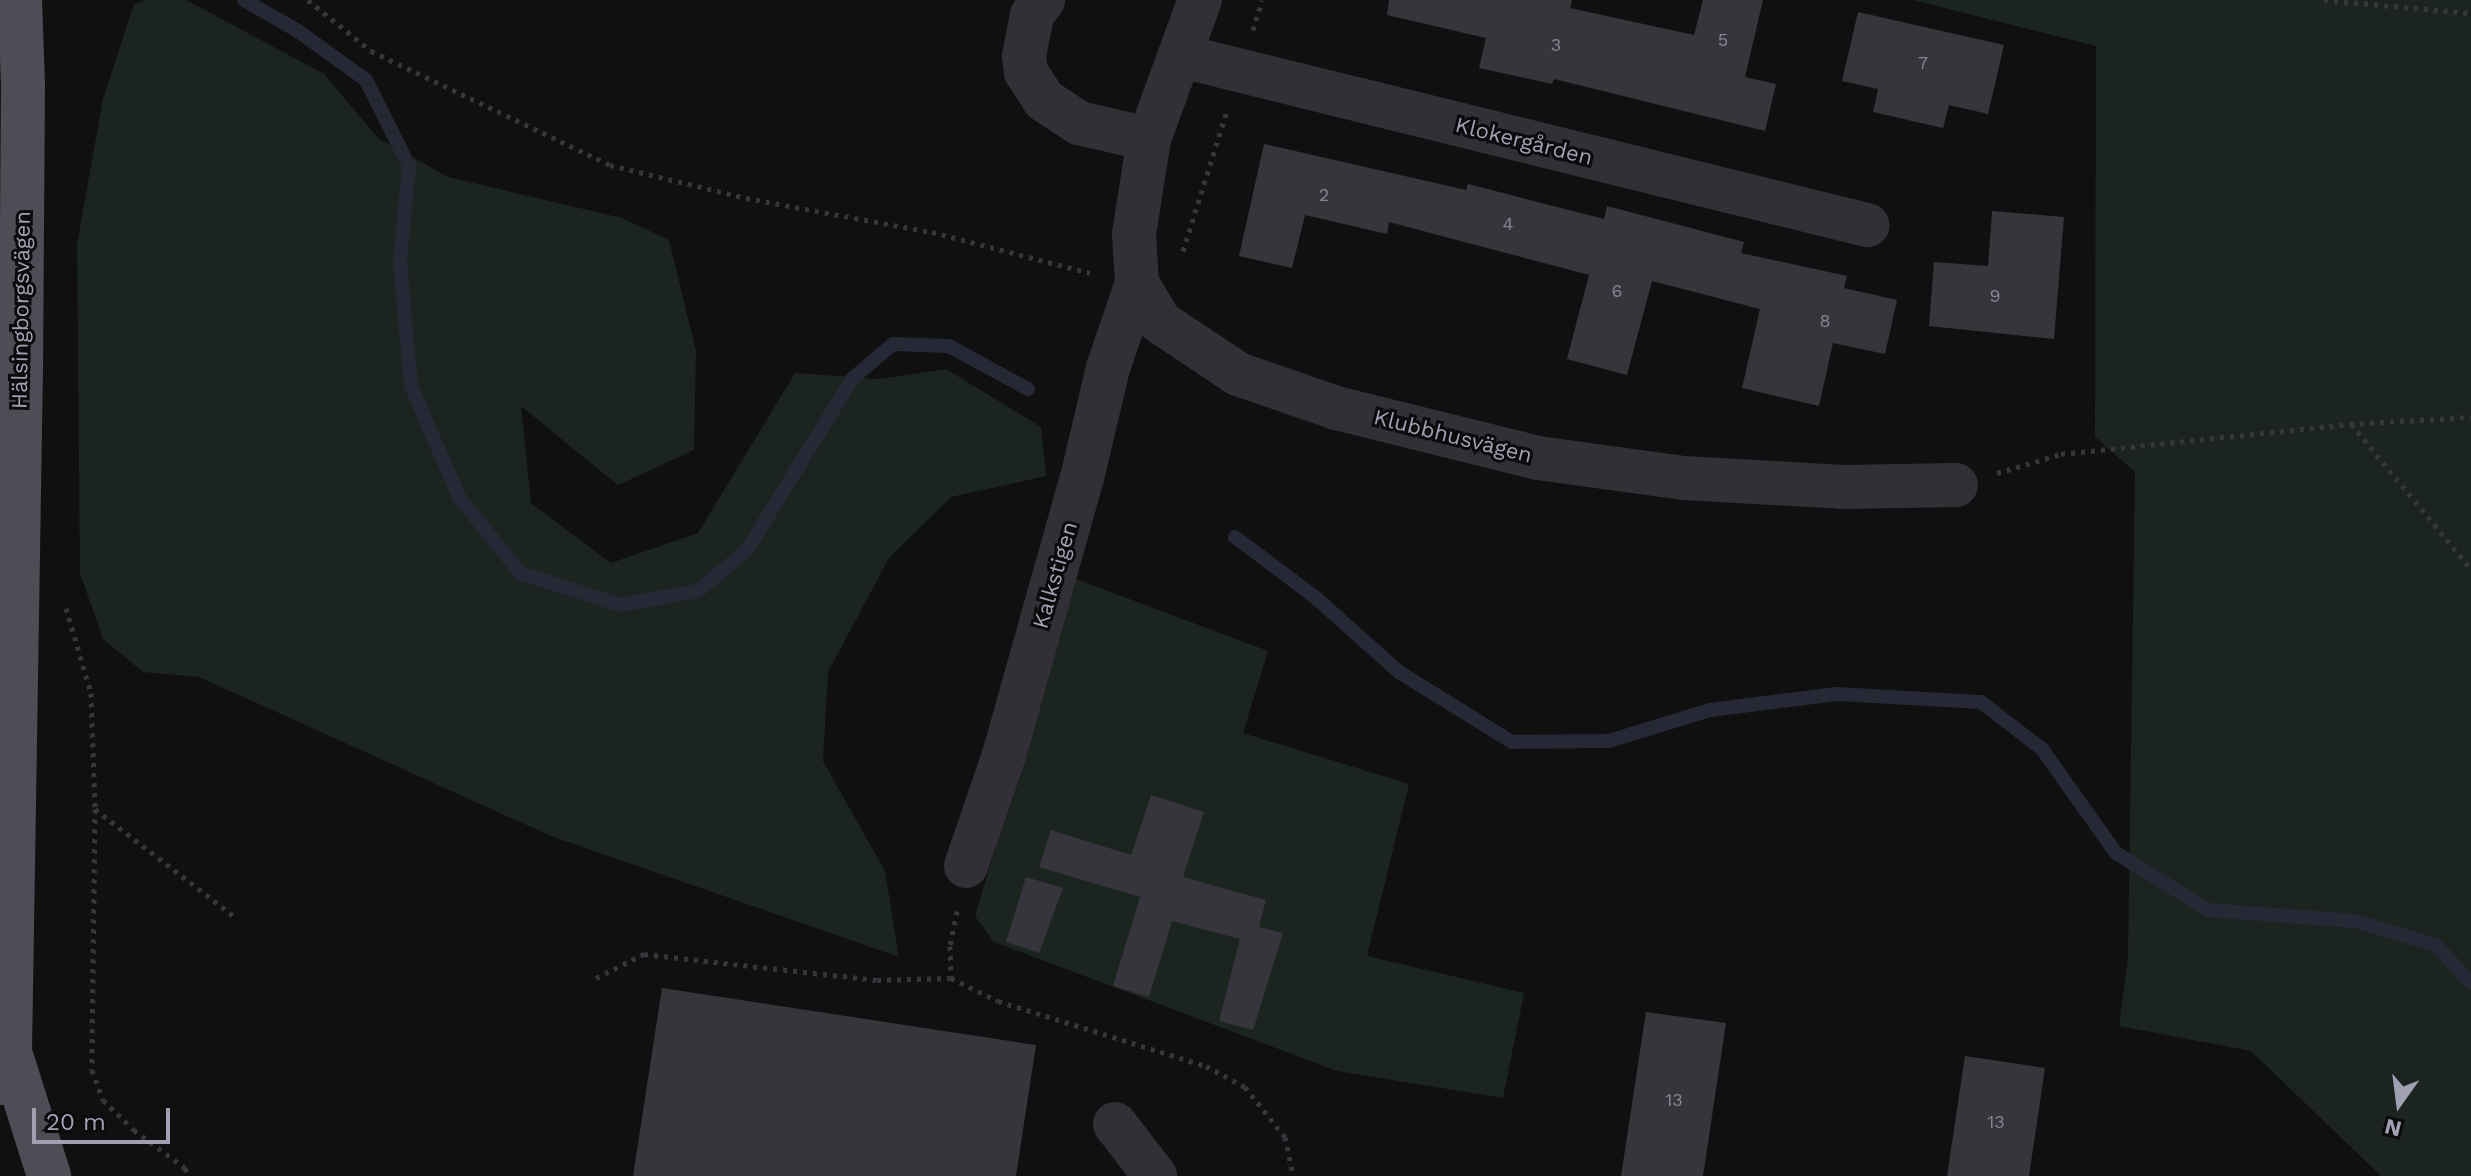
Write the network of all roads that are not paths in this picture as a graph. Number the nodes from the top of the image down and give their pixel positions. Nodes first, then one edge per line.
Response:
1 (20, 0) edge
2 (1043, 0) edge
3 (1200, 0) edge
4 (1181, 56) junction
5 (1149, 139) junction
6 (1867, 225) dead end
7 (1137, 283) junction
8 (1956, 485) road end
9 (966, 866) road end
10 (5, 1068) edge
11 (1115, 1124) dead end
12 (49, 1176) edge
13 (1155, 1176) edge

1 - 10 main road, Hälsingborgsvägen
2 - 5 street
3 - 4 street
4 - 5 street
4 - 6 street, Klokergården
5 - 7 street, Klubbhusvägen
7 - 8 street, Klubbhusvägen
7 - 9 street, Kalkstigen
10 - 12 main road, Hälsingborgsvägen
11 - 13 street

